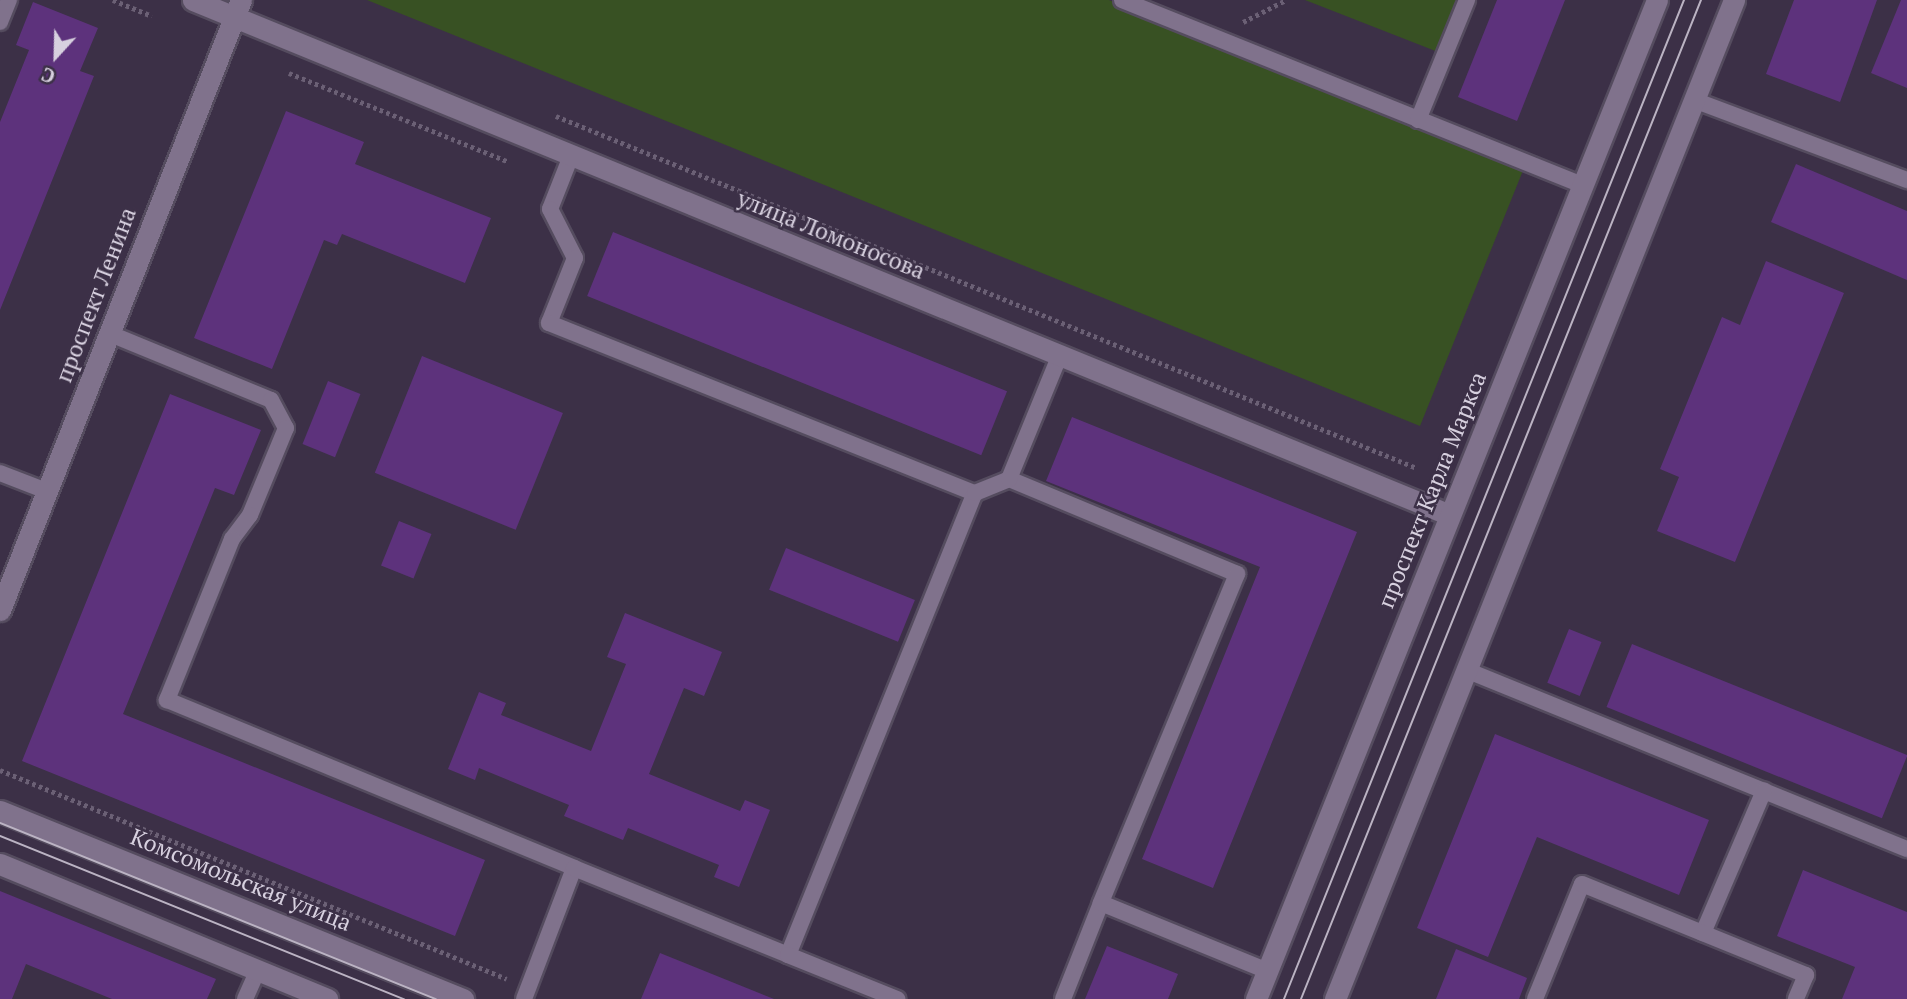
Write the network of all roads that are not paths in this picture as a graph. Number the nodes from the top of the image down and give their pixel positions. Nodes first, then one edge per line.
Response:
1 (9, 0) edge
2 (193, 0) edge
3 (1122, 0) edge
4 (1467, 0) edge
5 (1657, 0) edge
6 (1734, 0) edge
7 (1148, 5) edge
8 (238, 8) edge
9 (0, 22) edge
10 (1695, 100) junction
11 (1418, 120) junction
12 (570, 156) junction
13 (1907, 180) edge
14 (1582, 185) junction
15 (108, 333) junction
16 (1059, 357) junction
17 (0, 473) edge
18 (1009, 479) junction
19 (50, 492) junction
20 (975, 493) junction
21 (1450, 515) junction
22 (0, 610) edge
23 (1466, 670) junction
24 (1764, 791) junction
25 (0, 811) edge
26 (1907, 849) edge
27 (0, 864) edge
28 (574, 868) junction
29 (1101, 903) junction
30 (1703, 933) junction
31 (788, 955) junction
32 (258, 970) junction
33 (1268, 971) junction
34 (526, 993) edge
35 (245, 999) edge
36 (327, 999) edge
37 (463, 999) edge
38 (897, 999) edge
39 (1063, 999) edge
40 (1256, 999) edge
41 (1335, 999) edge
42 (1535, 999) edge
43 (1796, 999) edge

1 - 9 lane
2 - 8 main road, улица Ломоносова
3 - 7 lane
4 - 11 lane
5 - 14 main road, проспект Карла Маркса
6 - 10 main road
7 - 11 lane
8 - 12 main road, улица Ломоносова
8 - 15 main road, проспект Ленина
10 - 13 lane
10 - 23 main road
11 - 14 lane
12 - 16 main road, улица Ломоносова
12 - 20 lane
14 - 21 main road, проспект Карла Маркса
15 - 19 main road, проспект Ленина
15 - 28 lane
16 - 18 lane
16 - 21 main road, улица Ломоносова
17 - 19 lane
18 - 20 lane
18 - 29 lane
19 - 22 main road, проспект Ленина
20 - 31 lane
21 - 33 main road, проспект Карла Маркса
23 - 24 lane
23 - 41 main road
24 - 26 lane
24 - 30 lane
25 - 37 main road, Комсомольская улица
27 - 32 main road
28 - 31 lane
28 - 34 lane
29 - 33 lane
29 - 39 lane
30 - 42 lane
30 - 43 lane
31 - 38 lane
32 - 35 lane
32 - 36 main road
33 - 40 main road, проспект Карла Маркса

